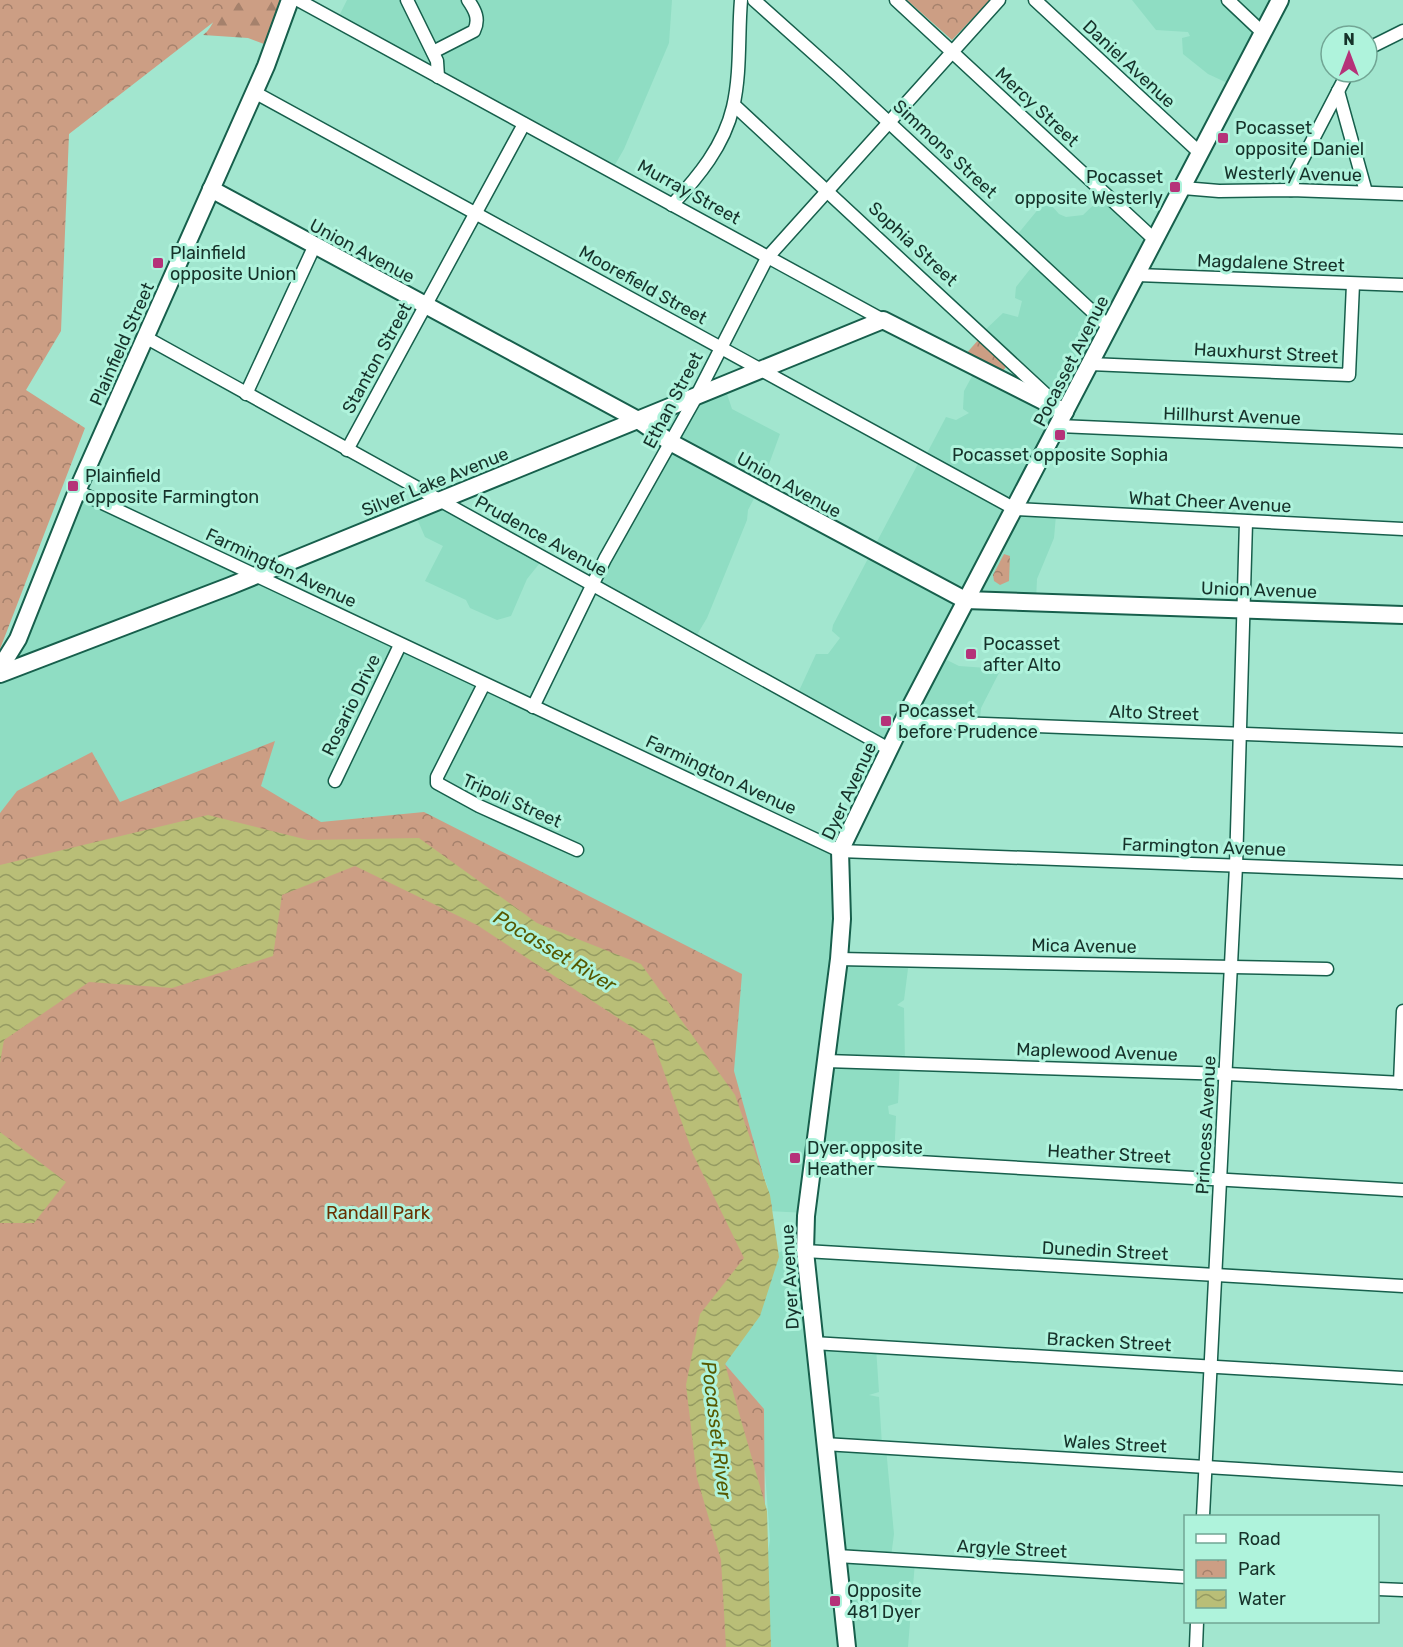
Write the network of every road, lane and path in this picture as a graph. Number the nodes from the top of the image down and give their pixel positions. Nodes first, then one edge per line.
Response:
1 (290, 0) edge
2 (298, 0) edge
3 (407, 0) edge
4 (468, 0) edge
5 (741, 0) edge
6 (754, 0) edge
7 (896, 0) edge
8 (999, 0) edge
9 (1035, 0) edge
10 (1228, 0) edge
11 (1280, 0) edge
12 (1403, 30) edge
13 (1263, 33) junction
14 (1379, 43) edge
15 (433, 52) junction
16 (952, 52) junction
17 (438, 77) junction
18 (1342, 84) edge
19 (1338, 91) junction
20 (254, 92) junction
21 (734, 105) junction
22 (890, 123) junction
23 (524, 124) junction
24 (1200, 153) junction
25 (1183, 188) junction
26 (211, 189) junction
27 (828, 190) junction
28 (1292, 190) junction
29 (1366, 192) junction
30 (1403, 194) edge
31 (672, 205) junction
32 (476, 213) junction
33 (1155, 240) junction
34 (314, 247) junction
35 (767, 258) junction
36 (1137, 275) junction
37 (1353, 284) junction
38 (1403, 285) edge
39 (426, 307) junction
40 (883, 320) junction
41 (1110, 327) junction
42 (145, 337) junction
43 (721, 347) junction
44 (1090, 364) junction
45 (763, 369) junction
46 (246, 394) junction
47 (696, 397) junction
48 (1062, 419) junction
49 (638, 420) junction
50 (1403, 441) edge
51 (670, 442) junction
52 (347, 450) junction
53 (77, 491) junction
54 (441, 501) junction
55 (1015, 509) junction
56 (1246, 522) junction
57 (1403, 529) edge
58 (254, 576) junction
59 (593, 585) junction
60 (965, 600) junction
61 (1245, 610) junction
62 (1403, 615) edge
63 (400, 645) junction
64 (0, 668) edge
65 (0, 674) edge
66 (484, 684) junction
67 (533, 707) junction
68 (903, 721) junction
69 (1241, 734) junction
70 (1403, 740) edge
71 (891, 744) junction
72 (334, 781) dead end
73 (577, 850) dead end
74 (840, 851) junction
75 (1236, 866) junction
76 (1403, 872) edge
77 (839, 959) junction
78 (1232, 967) junction
79 (1327, 969) dead end
80 (1403, 1011) edge
81 (826, 1061) junction
82 (1227, 1074) junction
83 (1401, 1083) edge
84 (813, 1156) junction
85 (1221, 1179) junction
86 (1403, 1190) edge
87 (805, 1251) junction
88 (1216, 1275) junction
89 (1403, 1286) edge
90 (813, 1343) junction
91 (1211, 1366) junction
92 (1403, 1378) edge
93 (824, 1444) junction
94 (1206, 1467) junction
95 (1403, 1479) edge
96 (1203, 1515) edge
97 (837, 1556) junction
98 (1184, 1577) edge
99 (1379, 1589) edge
100 (1403, 1590) edge
101 (1197, 1623) edge
102 (847, 1647) edge
103 (1196, 1647) edge

1 - 20 main road, Plainfield Street
2 - 17 street, Murray Street
3 - 15 street
4 - 15 street
5 - 21 street
6 - 22 street, Simmons Street
7 - 16 street, Mercy Street
8 - 16 street, Ethan Street
9 - 24 street, Daniel Avenue
10 - 13 street
11 - 13 main road, Pocasset Avenue
12 - 14 street
13 - 24 main road, Pocasset Avenue
15 - 17 street
16 - 22 street, Ethan Street
16 - 33 street, Mercy Street
17 - 23 street, Murray Street
18 - 19 street
19 - 28 street
19 - 29 street
20 - 26 main road, Plainfield Street
20 - 32 street, Moorefield Street
21 - 27 street, Sophia Street
21 - 31 street
22 - 27 street, Ethan Street
22 - 41 street, Simmons Street
23 - 31 street, Murray Street
23 - 32 street, Stanton Street
24 - 25 main road, Pocasset Avenue
25 - 28 street, Westerly Avenue
25 - 33 main road, Pocasset Avenue
26 - 34 main road, Union Avenue
26 - 42 main road, Plainfield Street
27 - 35 street, Ethan Street
27 - 48 street, Sophia Street
28 - 29 street, Westerly Avenue
29 - 30 street, Westerly Avenue
31 - 35 street, Murray Street
32 - 39 street, Stanton Street
32 - 43 street, Moorefield Street
33 - 36 main road, Pocasset Avenue
34 - 39 main road, Union Avenue
34 - 46 street
35 - 40 street, Murray Street
35 - 43 street, Ethan Street
36 - 37 street, Magdalene Street
36 - 41 main road, Pocasset Avenue
37 - 38 street, Magdalene Street
37 - 44 street, Hauxhurst Street
39 - 49 main road, Union Avenue
39 - 52 street, Stanton Street
40 - 45 main road, Silver Lake Avenue
40 - 48 main road, Murray Street
41 - 44 main road, Pocasset Avenue
42 - 46 street, Prudence Avenue
42 - 53 main road, Plainfield Street
43 - 45 street, Moorefield Street
43 - 47 street, Ethan Street
44 - 48 main road, Pocasset Avenue
45 - 47 main road, Silver Lake Avenue
45 - 55 street, Moorefield Street
46 - 52 street, Prudence Avenue
47 - 49 main road, Silver Lake Avenue
47 - 51 street, Ethan Street
48 - 50 street, Hillhurst Avenue
48 - 55 main road, Pocasset Avenue
49 - 51 main road, Union Avenue
49 - 54 main road, Silver Lake Avenue
51 - 59 street, Ethan Street
51 - 60 main road, Union Avenue
52 - 54 street, Prudence Avenue
53 - 58 street, Farmington Avenue
53 - 64 main road, Plainfield Street
54 - 58 main road, Silver Lake Avenue
54 - 59 street, Prudence Avenue
55 - 56 street, What Cheer Avenue
55 - 60 main road, Pocasset Avenue
56 - 57 street, What Cheer Avenue
56 - 61 street, Princess Avenue
58 - 63 street, Farmington Avenue
58 - 65 main road, Silver Lake Avenue
59 - 67 street, Ethan Street
59 - 71 street, Prudence Avenue
60 - 61 main road, Union Avenue
60 - 68 main road, Pocasset Avenue
61 - 62 main road, Union Avenue
61 - 69 street, Princess Avenue
63 - 66 street, Farmington Avenue
63 - 72 street, Rosario Drive
66 - 67 street, Farmington Avenue
66 - 73 street, Tripoli Street
67 - 74 street, Farmington Avenue
68 - 69 street, Alto Street
68 - 71 main road, Pocasset Avenue
69 - 70 street, Alto Street
69 - 75 street, Princess Avenue
71 - 74 main road, Dyer Avenue
74 - 75 street, Farmington Avenue
74 - 77 main road, Dyer Avenue
75 - 76 street, Farmington Avenue
75 - 78 street, Princess Avenue
77 - 78 street, Mica Avenue
77 - 81 main road, Dyer Avenue
78 - 79 street, Mica Avenue
78 - 82 street, Princess Avenue
80 - 83 street
81 - 82 street, Maplewood Avenue
81 - 84 main road, Dyer Avenue
82 - 83 street, Maplewood Avenue
82 - 85 street, Princess Avenue
84 - 85 street, Heather Street
84 - 87 main road, Dyer Avenue
85 - 86 street, Heather Street
85 - 88 street, Princess Avenue
87 - 88 street, Dunedin Street
87 - 90 main road, Dyer Avenue
88 - 89 street, Dunedin Street
88 - 91 street, Princess Avenue
90 - 91 street, Bracken Street
90 - 93 main road, Dyer Avenue
91 - 92 street, Bracken Street
91 - 94 street, Princess Avenue
93 - 94 street, Wales Street
93 - 97 main road, Dyer Avenue
94 - 95 street, Wales Street
94 - 96 street, Princess Avenue
97 - 98 street, Argyle Street
97 - 102 main road, Dyer Avenue
99 - 100 street
101 - 103 street

